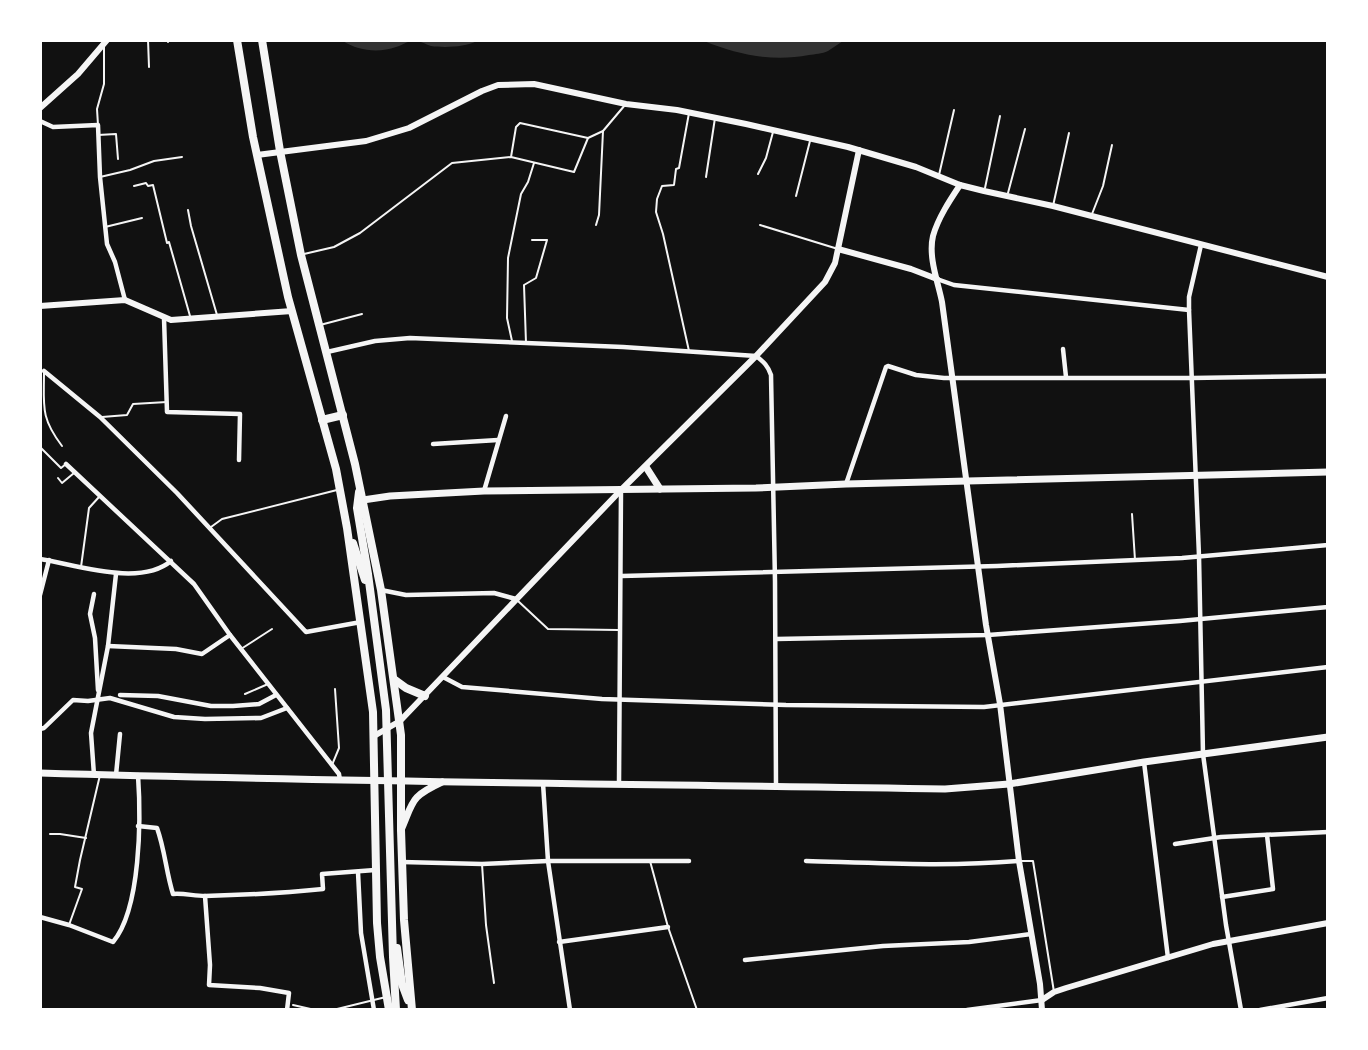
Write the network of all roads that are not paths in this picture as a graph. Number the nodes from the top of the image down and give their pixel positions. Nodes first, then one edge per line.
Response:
1 (148, 40) edge
2 (237, 40) edge
3 (262, 40) edge
4 (106, 43) edge
5 (149, 67) dead end
6 (626, 104) junction
7 (40, 108) edge
8 (954, 110) dead end
9 (689, 112) junction
10 (1000, 116) dead end
11 (715, 118) junction
12 (40, 121) edge
13 (98, 125) junction
14 (1025, 129) dead end
15 (774, 130) junction
16 (603, 131) junction
17 (1070, 133) dead end
18 (98, 135) junction
19 (588, 138) junction
20 (811, 138) junction
21 (1112, 145) dead end
22 (859, 150) junction
23 (280, 151) junction
24 (257, 155) junction
25 (511, 157) junction
26 (183, 158) dead end
27 (118, 159) dead end
28 (534, 163) junction
29 (758, 174) dead end
30 (939, 175) junction
31 (100, 177) junction
32 (706, 177) dead end
33 (960, 185) junction
34 (134, 186) dead end
35 (984, 191) junction
36 (796, 196) dead end
37 (1008, 196) junction
38 (1053, 206) junction
39 (188, 210) dead end
40 (1091, 216) junction
41 (142, 218) dead end
42 (596, 225) dead end
43 (760, 225) dead end
44 (105, 227) junction
45 (532, 240) dead end
46 (1201, 245) junction
47 (838, 249) junction
48 (301, 255) junction
49 (1328, 277) edge
50 (937, 279) junction
51 (125, 300) junction
52 (40, 306) edge
53 (1189, 310) junction
54 (292, 311) junction
55 (362, 314) dead end
56 (218, 317) junction
57 (164, 318) junction
58 (190, 319) junction
59 (320, 325) junction
60 (512, 342) junction
61 (525, 343) junction
62 (1064, 349) dead end
63 (689, 351) junction
64 (327, 352) junction
65 (756, 356) junction
66 (42, 371) edge
67 (1328, 375) edge
68 (1066, 377) junction
69 (952, 378) junction
70 (1192, 378) junction
71 (167, 402) junction
72 (343, 415) junction
73 (506, 416) dead end
74 (100, 417) junction
75 (322, 420) junction
76 (498, 440) junction
77 (433, 444) dead end
78 (62, 446) dead end
79 (40, 449) edge
80 (238, 460) dead end
81 (66, 464) joint
82 (646, 467) junction
83 (1328, 472) edge
84 (74, 473) junction
85 (1195, 475) junction
86 (58, 478) dead end
87 (966, 481) junction
88 (846, 484) junction
89 (360, 487) junction
90 (774, 487) junction
91 (660, 489) junction
92 (340, 490) junction
93 (621, 490) junction
94 (484, 491) junction
95 (101, 495) junction
96 (363, 500) junction
97 (1132, 514) dead end
98 (209, 528) junction
99 (347, 528) junction
100 (1328, 545) edge
101 (1199, 556) junction
102 (40, 559) edge
103 (49, 560) junction
104 (1135, 560) junction
105 (171, 561) junction
106 (81, 567) junction
107 (978, 567) junction
108 (775, 571) junction
109 (116, 574) junction
110 (622, 576) junction
111 (381, 590) junction
112 (94, 594) dead end
113 (40, 595) edge
114 (516, 599) junction
115 (371, 601) junction
116 (1328, 607) edge
117 (1200, 619) junction
118 (362, 622) junction
119 (272, 629) dead end
120 (621, 630) junction
121 (230, 635) junction
122 (988, 635) junction
123 (776, 639) junction
124 (108, 646) junction
125 (241, 649) junction
126 (1328, 667) edge
127 (443, 677) junction
128 (395, 680) junction
129 (1202, 681) junction
130 (268, 684) junction
131 (370, 688) junction
132 (334, 689) dead end
133 (245, 694) dead end
134 (120, 695) dead end
135 (276, 695) junction
136 (425, 696) junction
137 (99, 699) junction
138 (620, 699) junction
139 (776, 704) junction
140 (1000, 704) junction
141 (286, 708) junction
142 (400, 720) junction
143 (40, 729) edge
144 (120, 734) dead end
145 (374, 736) junction
146 (1328, 737) edge
147 (1203, 754) junction
148 (1144, 762) junction
149 (332, 765) junction
150 (40, 773) edge
151 (97, 775) junction
152 (116, 775) junction
153 (138, 775) junction
154 (340, 780) junction
155 (374, 780) junction
156 (402, 780) junction
157 (444, 781) junction
158 (542, 782) junction
159 (619, 784) junction
160 (1009, 784) junction
161 (776, 786) junction
162 (138, 826) junction
163 (401, 830) junction
164 (1328, 832) edge
165 (50, 834) dead end
166 (1267, 835) junction
167 (86, 838) junction
168 (1214, 838) junction
169 (1175, 844) dead end
170 (375, 850) junction
171 (548, 861) junction
172 (650, 861) junction
173 (689, 861) dead end
174 (806, 861) dead end
175 (1018, 861) junction
176 (402, 862) junction
177 (482, 864) junction
178 (375, 870) junction
179 (358, 872) junction
180 (205, 896) junction
181 (1222, 897) junction
182 (40, 917) edge
183 (393, 920) junction
184 (1328, 923) edge
185 (69, 925) junction
186 (668, 927) junction
187 (1030, 934) junction
188 (1229, 940) junction
189 (559, 942) junction
190 (1168, 958) junction
191 (745, 960) dead end
192 (494, 983) dead end
193 (1054, 992) junction
194 (386, 996) junction
195 (1328, 998) edge
196 (1042, 1000) junction
197 (372, 1001) junction
198 (293, 1005) dead end
199 (412, 1009) edge
200 (287, 1010) edge
201 (315, 1010) edge
202 (333, 1010) edge
203 (374, 1010) edge
204 (389, 1010) edge
205 (396, 1010) edge
206 (570, 1010) edge
207 (697, 1010) edge
208 (967, 1010) edge
209 (1042, 1010) edge
210 (1241, 1010) edge
211 (1260, 1010) edge

1 - 5 lane
2 - 24 main road
3 - 23 main road
4 - 7 street
4 - 13 lane
6 - 9 street
6 - 16 lane
6 - 23 street
8 - 30 lane
9 - 11 street
9 - 63 lane
10 - 35 lane
11 - 15 street
11 - 32 lane
12 - 13 street
13 - 18 street
14 - 37 lane
15 - 20 street
15 - 29 lane
16 - 19 lane
16 - 42 lane
17 - 38 lane
18 - 27 lane
18 - 31 street
19 - 25 lane
19 - 28 lane
20 - 22 street
20 - 36 lane
21 - 40 lane
22 - 30 street
22 - 47 street
23 - 24 street
23 - 48 main road
24 - 54 main road
25 - 28 lane
25 - 48 lane
26 - 31 lane
28 - 60 lane
30 - 33 street
31 - 44 street
33 - 35 street
33 - 50 street
34 - 58 lane
35 - 37 street
37 - 38 street
38 - 40 street
39 - 56 lane
40 - 46 street
41 - 44 lane
43 - 47 lane
44 - 51 street
45 - 61 lane
46 - 49 street
46 - 53 street
47 - 50 street
47 - 65 street
48 - 59 main road
50 - 53 street
50 - 69 street
51 - 52 street
51 - 57 street
53 - 70 street
54 - 56 street
54 - 75 main road
55 - 59 lane
56 - 58 street
57 - 58 street
57 - 71 street
59 - 64 main road
60 - 61 street
60 - 64 street
61 - 63 street
62 - 68 street
63 - 65 street
64 - 72 main road
65 - 82 street
65 - 90 street
66 - 74 street
66 - 78 lane
67 - 70 street
68 - 69 street
68 - 70 street
69 - 87 street
69 - 88 street
70 - 85 street
71 - 74 lane
71 - 80 street
72 - 75 main road
72 - 89 main road
73 - 76 street
74 - 98 street
75 - 92 main road
76 - 77 street
76 - 94 street
79 - 81 lane
81 - 84 street
82 - 91 main road
82 - 93 street
83 - 85 main road
84 - 86 lane
84 - 95 street
85 - 87 main road
85 - 101 street
87 - 88 main road
87 - 107 street
88 - 90 main road
89 - 96 main road
89 - 115 main road
90 - 91 main road
90 - 108 street
91 - 93 main road
92 - 98 lane
92 - 99 main road
93 - 94 main road
93 - 110 street
93 - 114 street
94 - 96 main road
95 - 105 street
95 - 106 lane
96 - 111 main road
97 - 104 lane
98 - 118 street
99 - 115 main road
99 - 118 main road
100 - 101 street
101 - 104 street
101 - 117 street
102 - 103 street
103 - 106 street
103 - 113 street
104 - 107 street
105 - 109 street
105 - 121 street
106 - 109 street
107 - 108 street
107 - 122 street
108 - 110 street
108 - 123 street
109 - 124 street
110 - 120 street
111 - 114 street
111 - 128 main road
112 - 137 street
114 - 120 lane
114 - 127 street
115 - 183 main road
116 - 117 street
117 - 122 street
117 - 129 street
118 - 131 main road
119 - 125 lane
120 - 138 street
121 - 124 street
121 - 125 street
122 - 123 street
122 - 140 street
123 - 139 street
124 - 137 street
125 - 130 street
126 - 129 street
127 - 136 street
127 - 138 street
128 - 131 main road
128 - 136 main road
128 - 142 main road
129 - 140 street
129 - 147 street
130 - 133 lane
130 - 135 street
131 - 145 main road
132 - 149 lane
134 - 135 street
135 - 141 street
136 - 142 street
137 - 141 street
137 - 143 street
137 - 151 street
138 - 139 street
138 - 159 street
139 - 140 street
139 - 161 street
140 - 160 street
141 - 149 street
142 - 145 street
142 - 156 main road
144 - 152 street
145 - 155 main road
146 - 147 main road
147 - 148 main road
147 - 168 street
148 - 160 main road
148 - 190 street
149 - 154 street
150 - 151 main road
151 - 152 main road
151 - 167 lane
152 - 153 main road
153 - 154 main road
153 - 162 street
154 - 155 main road
155 - 156 main road
155 - 170 main road
156 - 157 main road
156 - 163 main road
157 - 158 main road
157 - 163 main road
158 - 159 main road
158 - 171 street
159 - 161 main road
160 - 161 main road
160 - 175 street
162 - 180 street
162 - 185 street
163 - 176 main road
164 - 166 street
165 - 167 lane
166 - 168 street
166 - 181 street
167 - 185 lane
168 - 169 street
168 - 181 street
170 - 176 main road
170 - 178 main road
171 - 172 street
171 - 177 street
171 - 189 street
172 - 173 street
172 - 186 lane
174 - 175 street
175 - 187 street
175 - 193 lane
176 - 177 street
176 - 199 main road
177 - 192 lane
178 - 179 street
178 - 194 main road
179 - 180 street
179 - 197 street
180 - 200 street
181 - 188 street
182 - 185 street
183 - 199 main road
183 - 205 main road
184 - 188 street
186 - 189 street
186 - 207 lane
187 - 191 street
187 - 196 street
188 - 190 street
188 - 210 street
189 - 206 street
190 - 193 street
193 - 196 street
194 - 197 lane
194 - 204 main road
195 - 211 street
196 - 208 street
196 - 209 street
197 - 202 lane
197 - 203 street
198 - 201 lane

